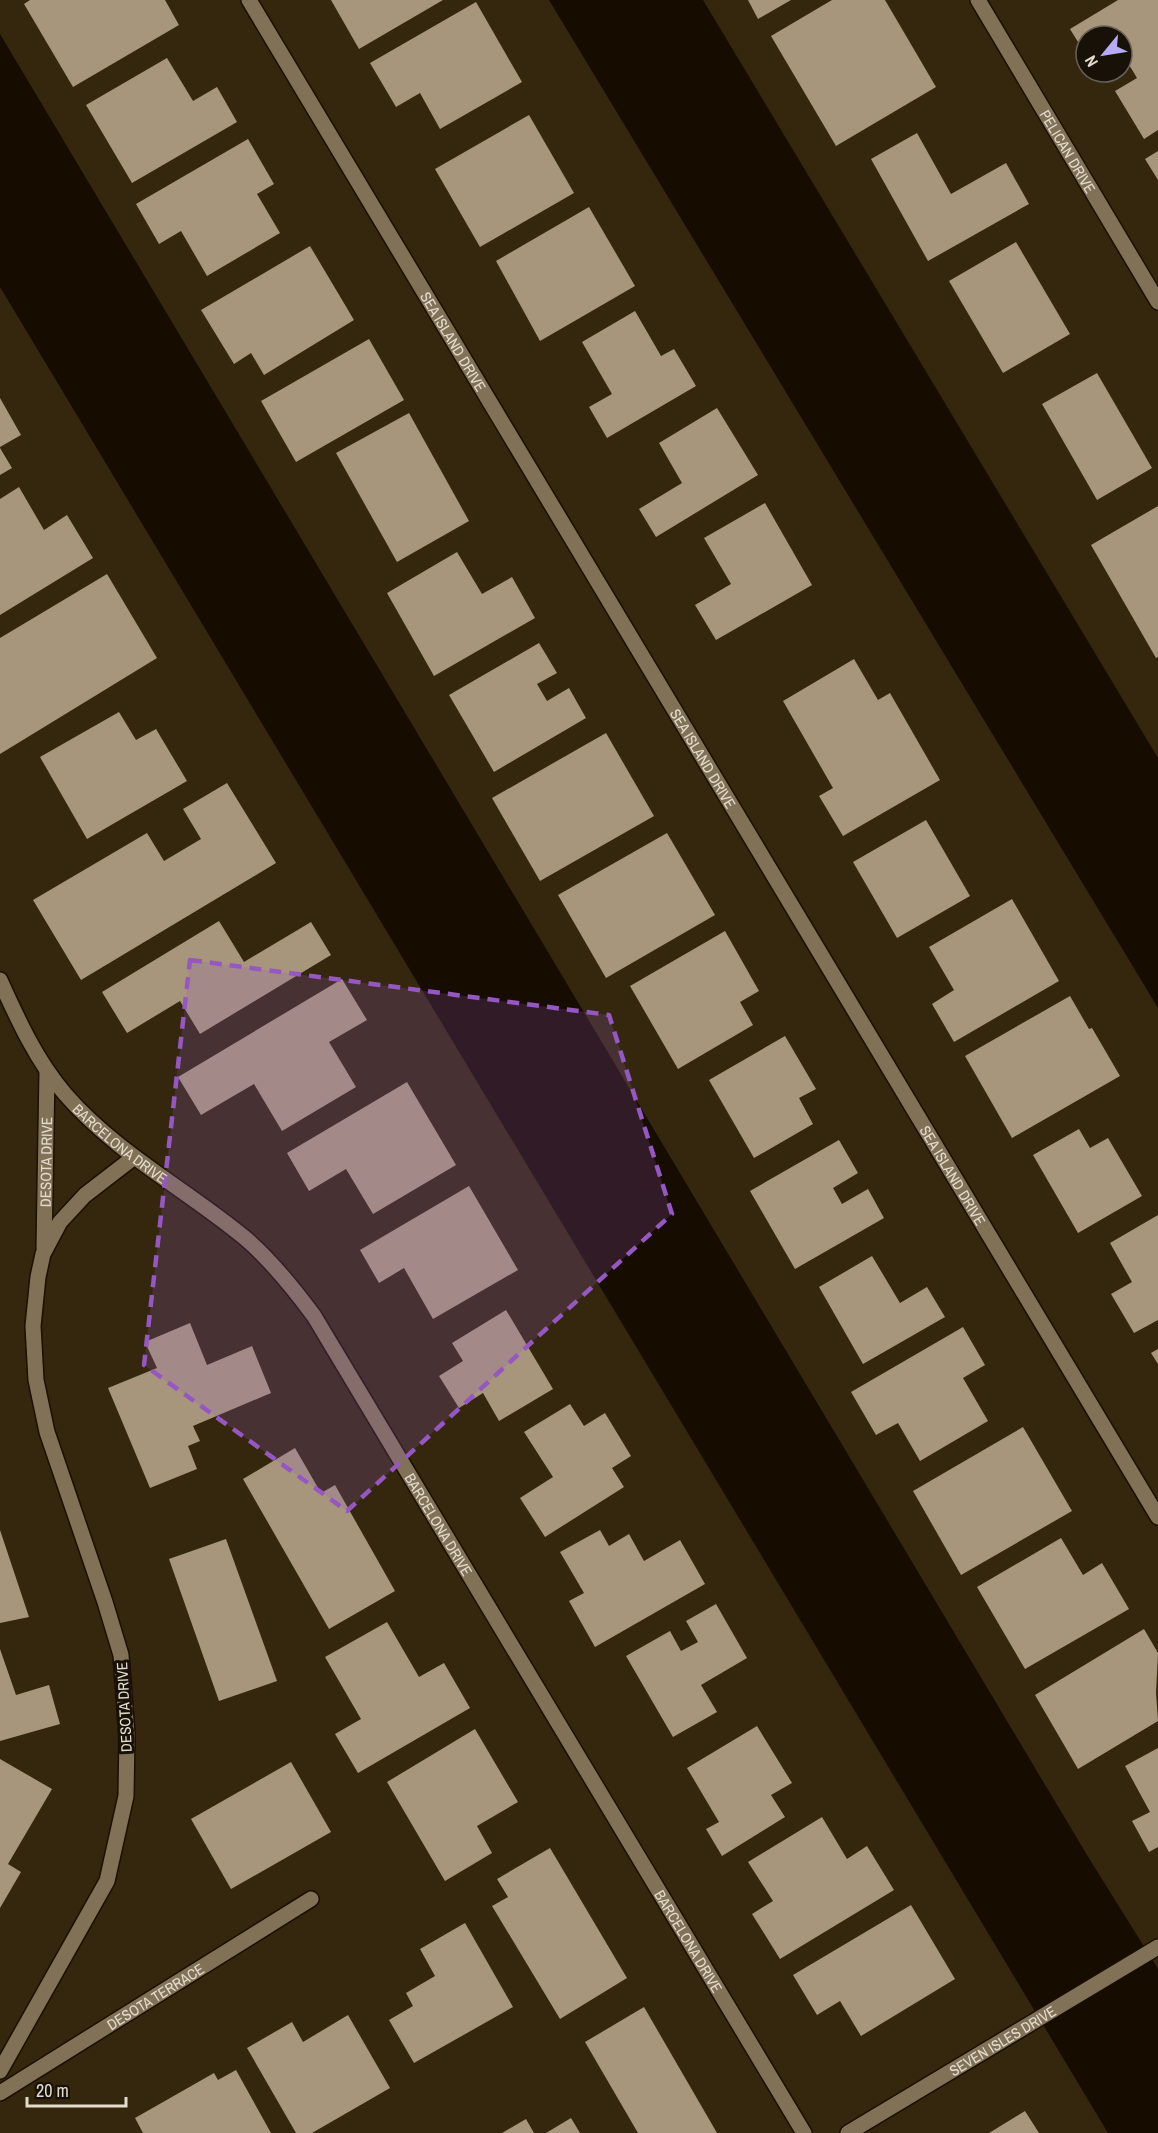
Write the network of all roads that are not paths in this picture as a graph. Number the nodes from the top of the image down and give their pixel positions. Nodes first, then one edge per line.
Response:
1 (249, 0) edge
2 (978, 0) edge
3 (1158, 302) edge
4 (0, 980) edge
5 (47, 1071) junction
6 (134, 1158) junction
7 (44, 1254) junction
8 (1158, 1516) edge
9 (311, 1899) dead end
10 (1158, 1947) edge
11 (0, 2071) edge
12 (0, 2093) edge
13 (804, 2133) edge
14 (848, 2133) edge

1 - 8 street, SEA ISLAND DRIVE
2 - 3 street, PELICAN DRIVE
4 - 5 street, BARCELONA DRIVE
5 - 6 street, BARCELONA DRIVE
5 - 7 street, DESOTA DRIVE
6 - 7 street, DESOTA DRIVE
6 - 13 street, BARCELONA DRIVE
7 - 11 street, DESOTA DRIVE
9 - 12 street, DESOTA TERRACE
10 - 14 street, SEVEN ISLES DRIVE

